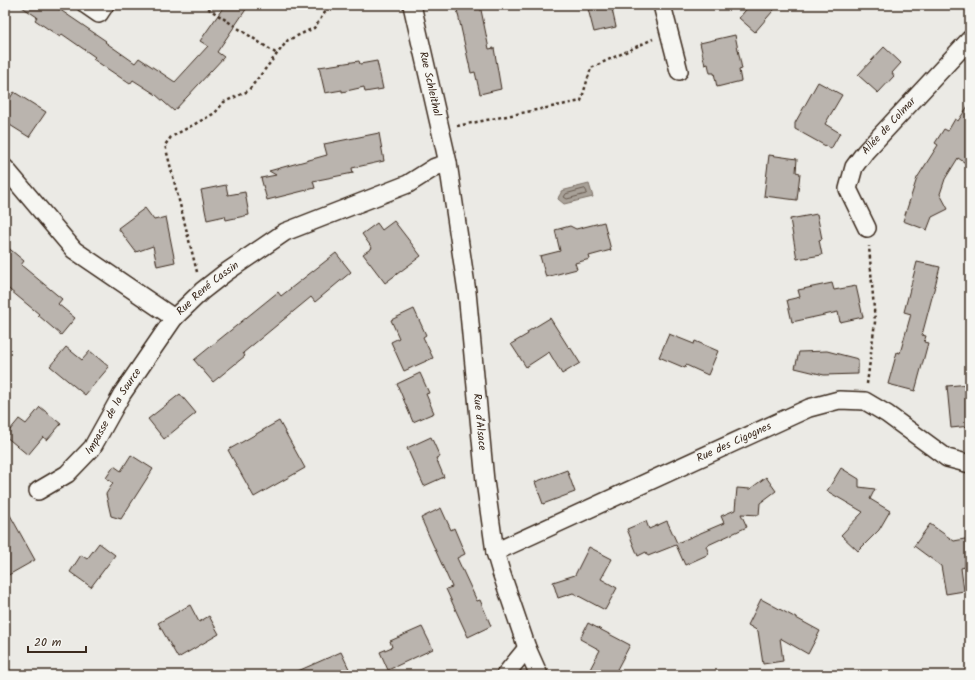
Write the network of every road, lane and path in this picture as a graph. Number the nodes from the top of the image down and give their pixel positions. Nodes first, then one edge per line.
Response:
1 (86, 5) edge
2 (105, 5) edge
3 (203, 5) edge
4 (332, 5) edge
5 (412, 5) edge
6 (662, 5) edge
7 (669, 31) junction
8 (970, 39) edge
9 (277, 54) junction
10 (679, 71) dead end
11 (441, 129) junction
12 (448, 163) junction
13 (5, 168) edge
14 (867, 228) joint
15 (202, 292) junction
16 (174, 318) junction
17 (865, 401) junction
18 (970, 464) edge
19 (38, 491) dead end
20 (495, 552) junction
21 (528, 648) junction
22 (505, 675) edge
23 (539, 675) edge

1 - 2 street
3 - 9 path
4 - 9 path
5 - 11 street, Rue Schleithal
6 - 7 street
7 - 10 street
7 - 11 path
8 - 14 street, Allée de Colmar
9 - 15 path
11 - 12 street, Rue Schleithal
12 - 15 street, Rue René Cassin
12 - 20 street, Rue d'Alsace
13 - 16 street, Rue René Cassin
14 - 17 path
15 - 16 street, Rue René Cassin
16 - 19 street, Impasse de la Source
17 - 18 street, Rue des Cigognes
17 - 20 street, Rue des Cigognes
20 - 21 street, Rue d'Alsace
21 - 22 street
21 - 23 street, Rue d'Alsace

